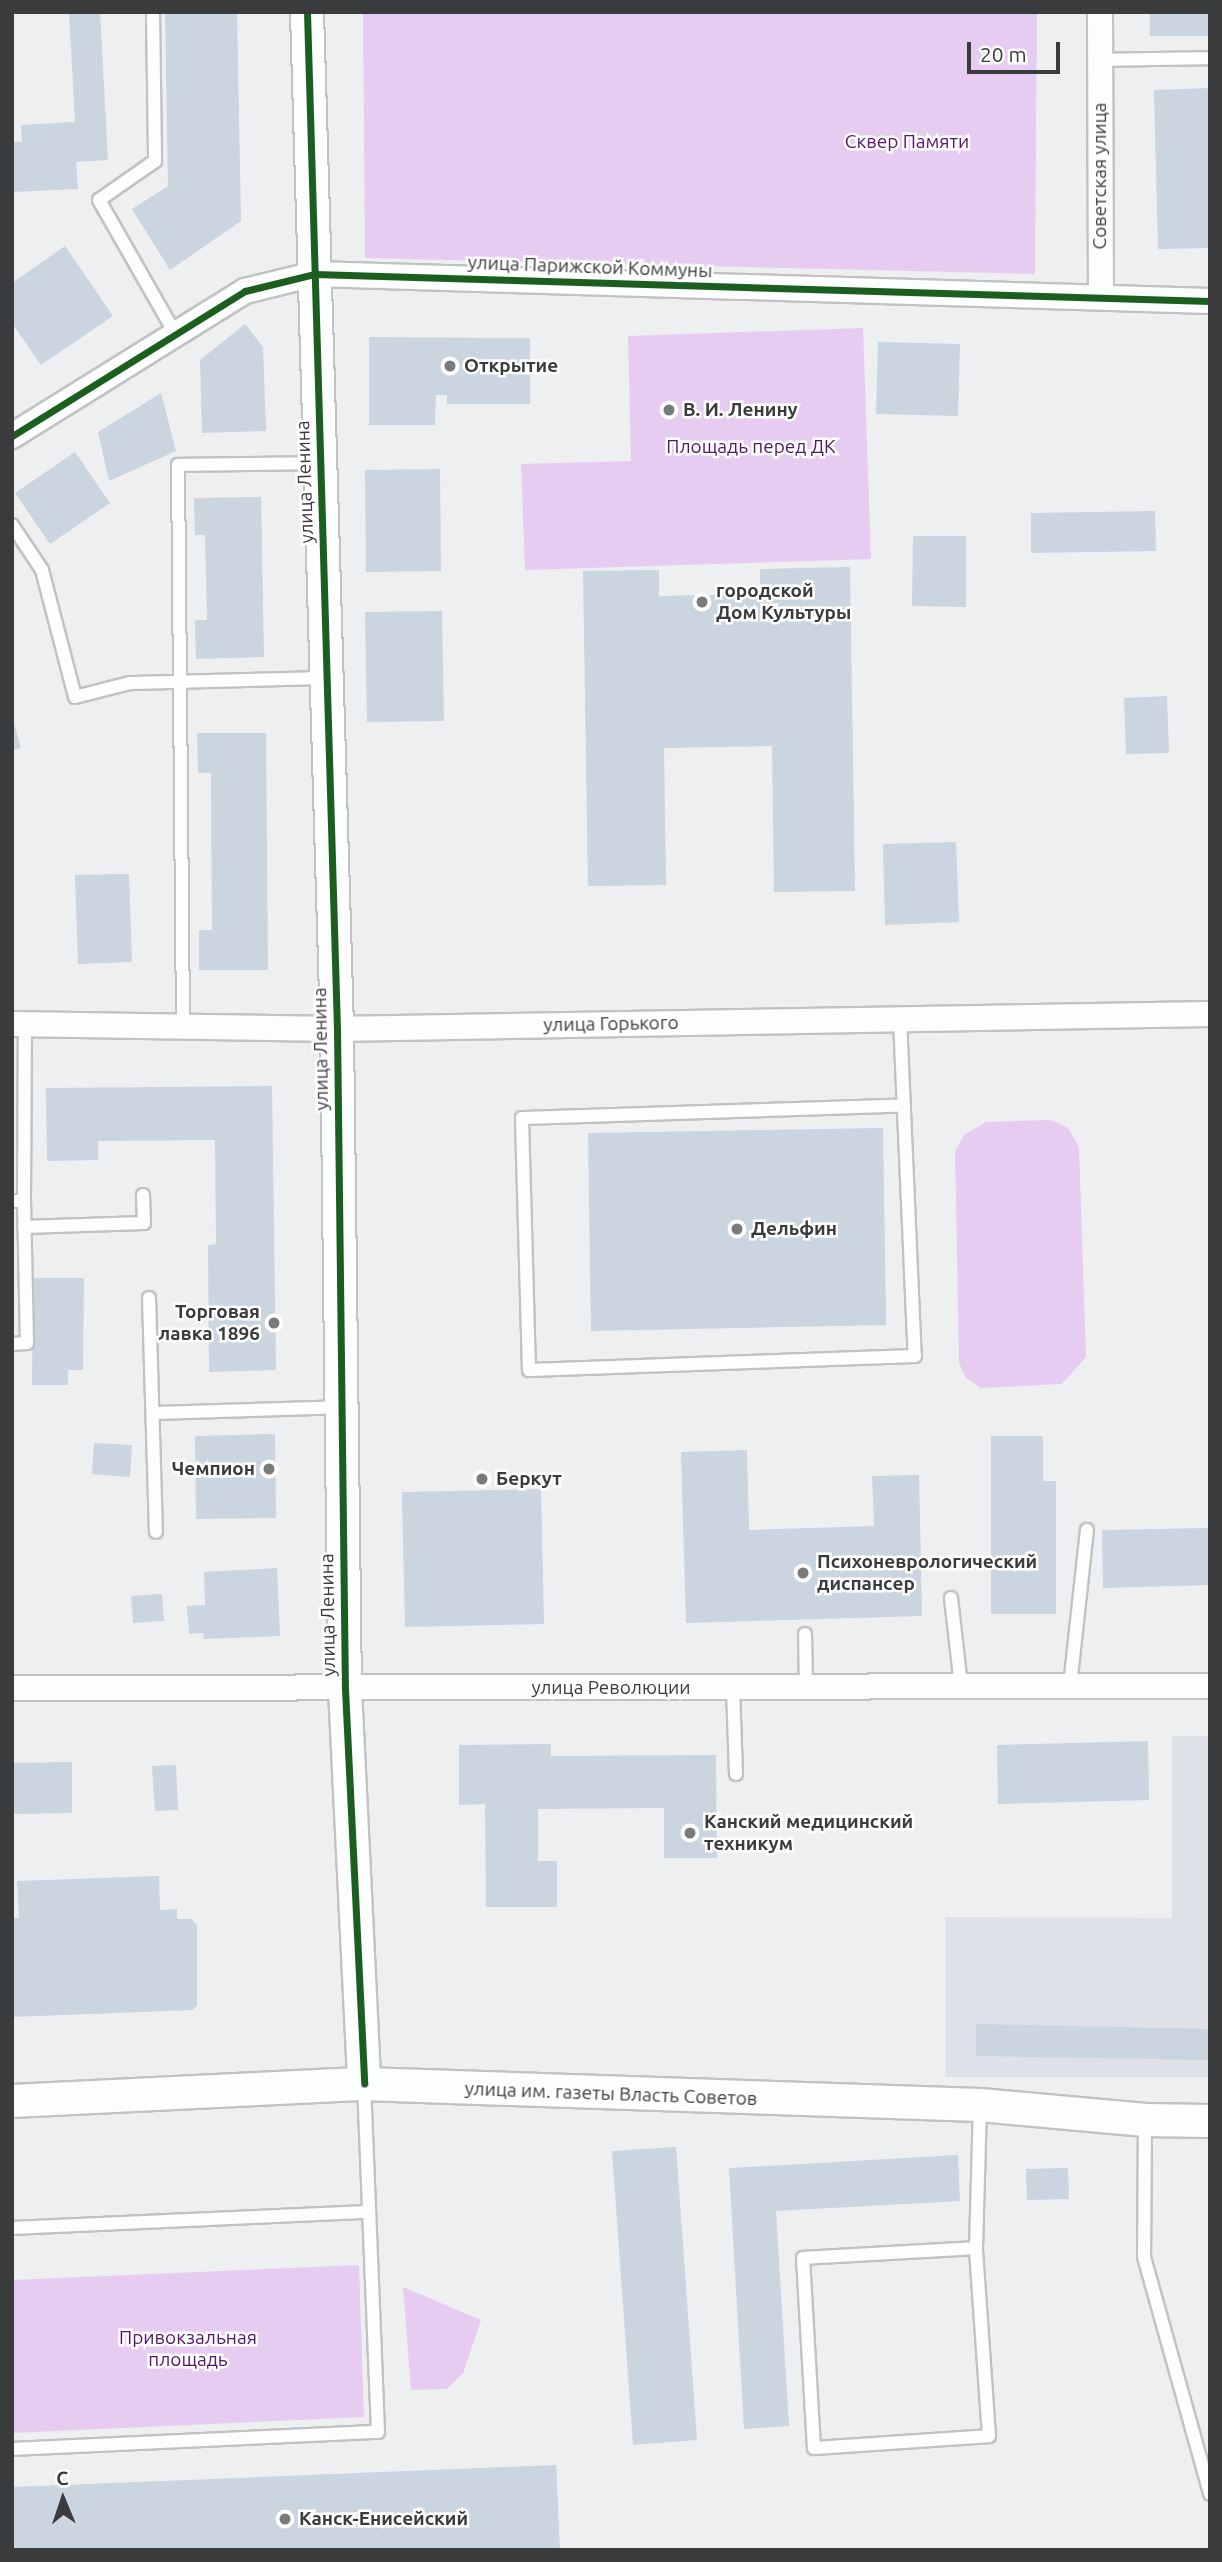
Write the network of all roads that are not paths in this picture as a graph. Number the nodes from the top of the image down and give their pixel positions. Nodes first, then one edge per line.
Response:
1 (153, 12) edge
2 (307, 12) edge
3 (1100, 12) edge
4 (1210, 58) edge
5 (1100, 60) junction
6 (315, 274) junction
7 (1101, 297) junction
8 (1210, 301) edge
9 (175, 333) junction
10 (12, 436) edge
11 (320, 463) junction
12 (12, 525) edge
13 (327, 678) junction
14 (182, 681) junction
15 (1210, 1014) edge
16 (900, 1019) junction
17 (19, 1024) edge
18 (183, 1026) junction
19 (337, 1029) junction
20 (904, 1105) junction
21 (144, 1195) dead end
22 (18, 1201) edge
23 (24, 1227) junction
24 (149, 1298) dead end
25 (12, 1344) edge
26 (341, 1407) junction
27 (152, 1413) junction
28 (1087, 1530) dead end
29 (156, 1532) dead end
30 (951, 1598) dead end
31 (805, 1634) dead end
32 (961, 1686) junction
33 (1070, 1686) junction
34 (1210, 1686) edge
35 (806, 1687) junction
36 (12, 1688) edge
37 (733, 1688) junction
38 (345, 1689) junction
39 (736, 1774) dead end
40 (364, 2084) junction
41 (12, 2101) edge
42 (980, 2105) junction
43 (1145, 2120) junction
44 (1210, 2121) edge
45 (367, 2213) junction
46 (12, 2228) edge
47 (976, 2249) junction
48 (12, 2449) edge
49 (1210, 2494) edge

1 - 9 lane
2 - 6 street, улица Ленина
3 - 5 street, Советская улица
4 - 5 lane
5 - 7 street, Советская улица
6 - 7 street, улица Парижской Коммуны
6 - 9 street, улица Парижской Коммуны
6 - 11 street, улица Ленина
7 - 8 street, улица Парижской Коммуны
9 - 10 street, улица Парижской Коммуны
11 - 13 street, улица Ленина
11 - 14 lane
12 - 14 lane
13 - 14 lane
13 - 19 street, улица Ленина
14 - 18 lane
15 - 16 street, улица Горького
16 - 19 street, улица Горького
16 - 20 lane
17 - 18 street, улица Горького
17 - 22 lane
18 - 19 street, улица Горького
19 - 26 street, улица Ленина
20 - 20 lane
21 - 23 lane
22 - 23 lane
23 - 25 lane
24 - 27 lane
26 - 27 lane
26 - 38 street, улица Ленина
27 - 29 lane
28 - 33 lane
30 - 32 lane
31 - 35 lane
32 - 33 street, улица Революции
32 - 35 street, улица Революции
33 - 34 street, улица Революции
35 - 37 street, улица Революции
36 - 38 street, улица Революции
37 - 38 street, улица Революции
37 - 39 lane
38 - 40 street, улица Ленина
40 - 41 street, улица им. газеты Власть Советов
40 - 42 street, улица им. газеты Власть Советов
40 - 45 lane
42 - 43 street, улица им. газеты Власть Советов
42 - 47 lane
43 - 44 street, улица им. газеты Власть Советов
43 - 49 lane
45 - 46 lane
45 - 48 lane
47 - 47 lane

